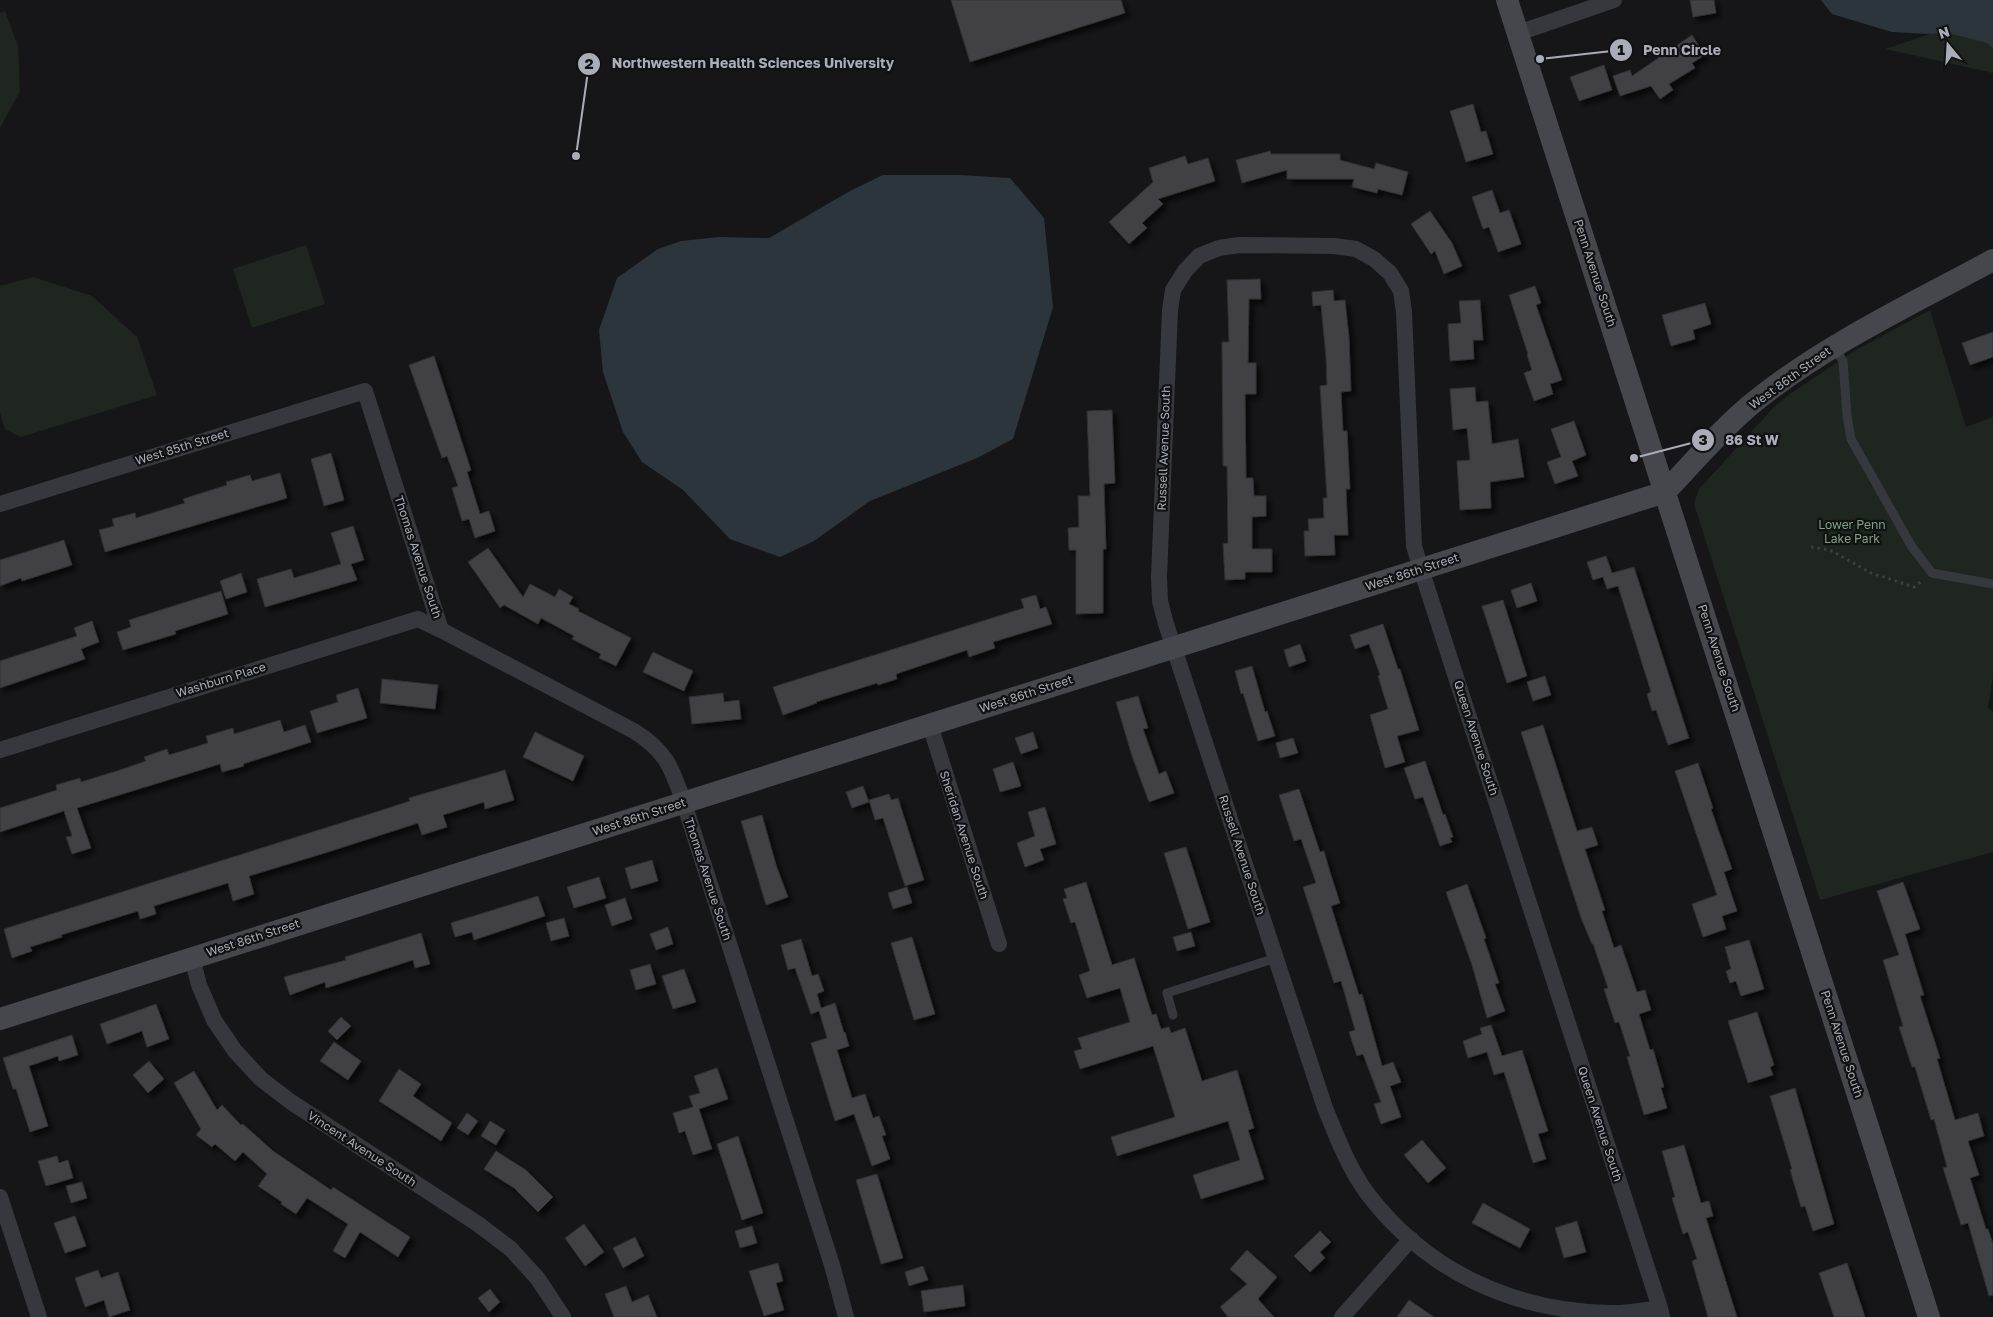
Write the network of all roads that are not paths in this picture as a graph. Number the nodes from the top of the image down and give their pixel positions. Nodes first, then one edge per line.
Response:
1 (1507, 0) edge
2 (1614, 0) edge
3 (1518, 33) junction
4 (1268, 245) joint
5 (1993, 260) edge
6 (1834, 346) junction
7 (365, 391) joint
8 (1665, 492) junction
9 (0, 504) edge
10 (1421, 569) junction
11 (1993, 584) edge
12 (441, 630) junction
13 (1174, 647) junction
14 (930, 725) junction
15 (0, 750) edge
16 (684, 803) junction
17 (999, 944) dead end
18 (192, 958) junction
19 (1276, 958) junction
20 (1173, 1015) dead end
21 (0, 1018) edge
22 (0, 1197) edge
23 (1411, 1239) junction
24 (1661, 1313) edge
25 (39, 1317) edge
26 (563, 1317) edge
27 (846, 1317) edge
28 (1342, 1317) edge
29 (1929, 1317) edge

1 - 3 street, Penn Avenue South
2 - 3 street
3 - 8 street, Penn Avenue South
4 - 10 street, Queen Avenue South
4 - 13 street, Russell Avenue South
5 - 6 street, West 86th Street
6 - 8 street, West 86th Street
6 - 11 lane
7 - 9 street, West 85th Street
7 - 12 street, Thomas Avenue South
8 - 10 street, West 86th Street
8 - 29 street, Penn Avenue South
10 - 13 street, West 86th Street
10 - 24 street, Queen Avenue South
12 - 15 street, Washburn Place
12 - 16 street, Thomas Avenue South
13 - 14 street, West 86th Street
13 - 19 street, Russell Avenue South
14 - 16 street, West 86th Street
14 - 17 street, Sheridan Avenue South
16 - 18 street, West 86th Street
16 - 27 street, Thomas Avenue South
18 - 21 street, West 86th Street
18 - 26 street, Vincent Avenue South
19 - 20 lane
19 - 23 street, Russell Avenue South
22 - 25 street
23 - 24 street, Russell Avenue South
23 - 28 street

